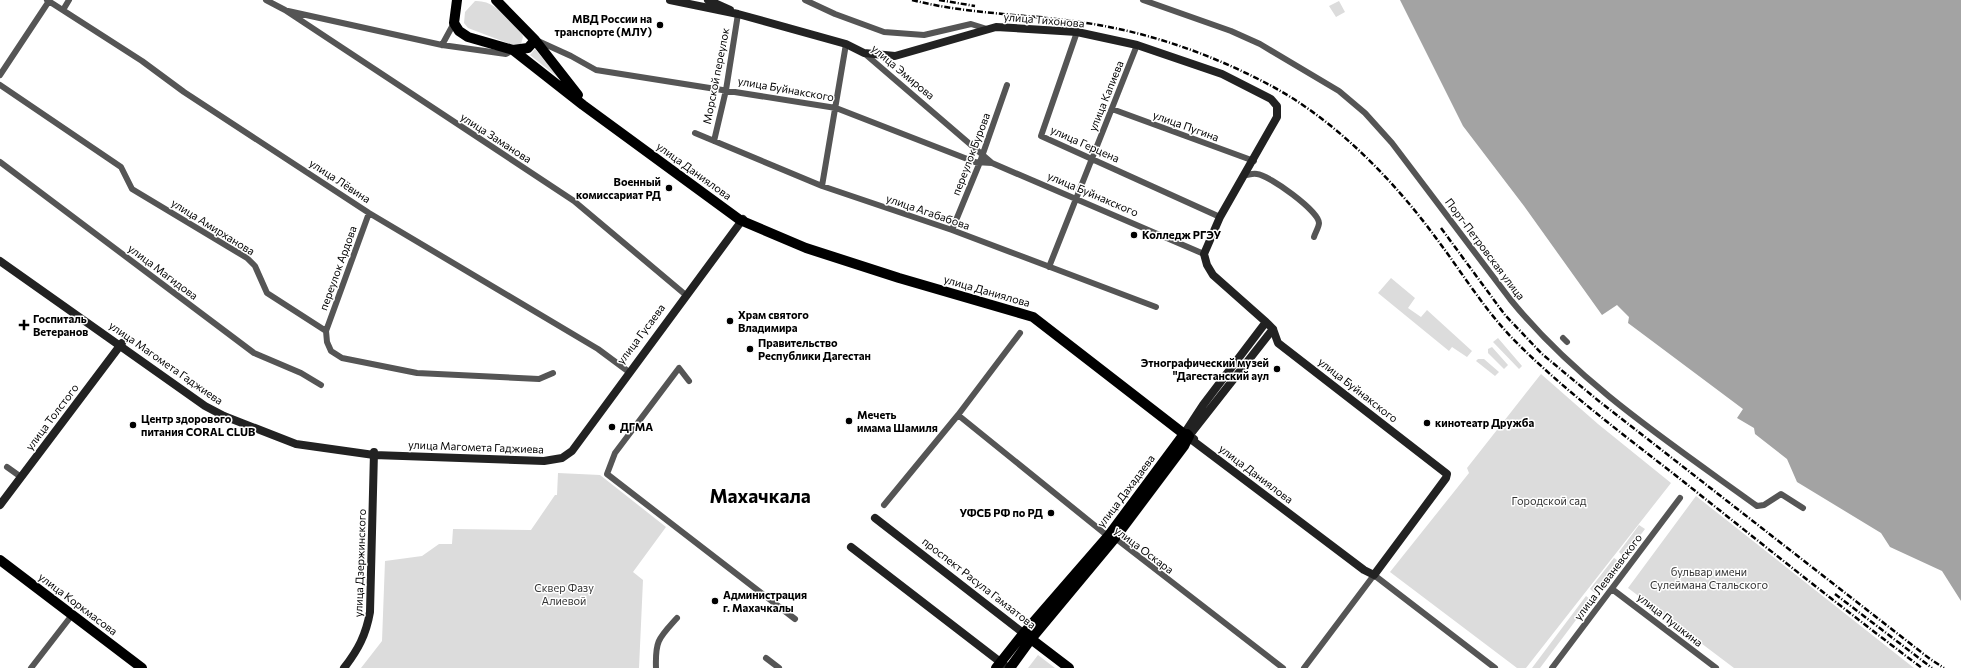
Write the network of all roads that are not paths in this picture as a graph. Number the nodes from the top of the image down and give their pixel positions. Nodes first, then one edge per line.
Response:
1 (69, 0) edge
2 (266, 0) edge
3 (496, 0) edge
4 (662, 0) edge
5 (666, 0) edge
6 (670, 0) edge
7 (708, 0) edge
8 (805, 0) edge
9 (1143, 0) edge
10 (48, 1) edge
11 (458, 1) edge
12 (63, 10) junction
13 (285, 10) junction
14 (738, 14) junction
15 (454, 23) junction
16 (987, 30) junction
17 (1077, 32) junction
18 (534, 40) junction
19 (846, 44) junction
20 (442, 45) junction
21 (1137, 45) junction
22 (513, 50) junction
23 (864, 53) junction
24 (0, 76) edge
25 (0, 85) edge
26 (1007, 85) dead end
27 (726, 90) junction
28 (836, 108) junction
29 (1112, 109) junction
30 (695, 133) dead end
31 (714, 141) junction
32 (982, 154) junction
33 (1091, 158) junction
34 (1254, 161) junction
35 (0, 162) edge
36 (980, 162) junction
37 (992, 163) junction
38 (1245, 175) junction
39 (822, 186) junction
40 (1075, 198) junction
41 (370, 213) junction
42 (1220, 217) junction
43 (742, 219) junction
44 (952, 230) junction
45 (1314, 237) dead end
46 (0, 254) edge
47 (1204, 254) junction
48 (0, 261) edge
49 (1049, 267) junction
50 (686, 295) junction
51 (1156, 307) dead end
52 (1266, 322) junction
53 (1273, 329) junction
54 (326, 331) junction
55 (1020, 333) dead end
56 (1565, 342) dead end
57 (121, 344) junction
58 (1558, 352) junction
59 (628, 371) junction
60 (553, 373) dead end
61 (689, 381) dead end
62 (321, 385) dead end
63 (958, 415) junction
64 (1187, 435) junction
65 (572, 451) joint
66 (374, 454) junction
67 (554, 457) joint
68 (7, 467) dead end
69 (21, 477) junction
70 (1680, 498) dead end
71 (0, 505) edge
72 (884, 505) dead end
73 (1803, 508) dead end
74 (875, 518) dead end
75 (1116, 539) junction
76 (851, 546) dead end
77 (0, 560) edge
78 (1375, 575) junction
79 (1612, 589) junction
80 (72, 615) junction
81 (677, 618) dead end
82 (795, 619) dead end
83 (1027, 636) junction
84 (766, 658) dead end
85 (1004, 666) edge
86 (30, 668) edge
87 (142, 668) edge
88 (344, 668) edge
89 (656, 668) edge
90 (779, 668) edge
91 (1070, 668) edge
92 (1283, 668) edge
93 (1304, 668) edge
94 (1495, 668) edge
95 (1552, 668) edge
96 (1716, 668) edge

1 - 12 street
2 - 13 street, улица Заманова
3 - 18 main road, улица Даниялова
4 - 5 street
6 - 14 street, улица Эмирова
7 - 14 street, улица Эмирова
8 - 16 street
9 - 58 street, Порт-Петровская улица
10 - 12 street, улица Лёвина
10 - 24 street
11 - 15 main road
12 - 41 street, улица Лёвина
13 - 20 street, улица Заманова
13 - 50 street, улица Заманова
14 - 19 street, улица Эмирова
14 - 27 street, Морской переулок
15 - 20 street
15 - 22 main road, улица Даниялова
16 - 17 street, улица Тихонова
16 - 23 street, улица Тихонова
17 - 21 street, улица Тихонова
17 - 33 street, улица Герцена
18 - 22 main road
18 - 27 street, улица Буйнакского
18 - 43 main road, улица Даниялова
19 - 23 street, улица Эмирова
19 - 28 street
20 - 22 street, улица Заманова
21 - 29 street, улица Капиева
21 - 34 street, улица Тихонова
22 - 43 main road, улица Даниялова
23 - 32 street, улица Эмирова
25 - 54 street, улица Амирханова
26 - 32 street, переулок Бурова
27 - 28 street, улица Буйнакского
27 - 31 street, Морской переулок
28 - 36 street, улица Буйнакского
28 - 39 street
29 - 33 street, улица Капиева
29 - 34 street, улица Пугина
30 - 31 street, улица Агабабова
31 - 39 street, улица Агабабова
32 - 36 street, переулок Бурова
32 - 37 street, улица Эмирова
33 - 40 street, улица Капиева
33 - 42 street, улица Герцена
34 - 38 street
35 - 62 street, улица Магидова
36 - 37 street, улица Буйнакского
36 - 44 street, переулок Бурова
37 - 40 street, улица Буйнакского
38 - 42 street
38 - 45 street
39 - 44 street, улица Агабабова
40 - 47 street, улица Буйнакского
40 - 49 street, улица Капиева
41 - 54 street, переулок Ардова
41 - 59 street, улица Лёвина
42 - 47 street
43 - 50 street, улица Гусаева
43 - 64 main road, улица Даниялова
44 - 49 street, улица Агабабова
46 - 57 street, улица Магомета Гаджиева
47 - 52 street, улица Буйнакского
48 - 57 street, улица Магомета Гаджиева
49 - 51 street, улица Агабабова
50 - 59 street, улица Гусаева
52 - 53 street, улица Буйнакского
52 - 64 street, улица Дахадаева
53 - 64 street, улица Дахадаева
53 - 78 street, улица Буйнакского
54 - 60 street
55 - 63 street
56 - 58 street
57 - 66 street, улица Магомета Гаджиева
57 - 69 street, улица Толстого
58 - 73 street, Порт-Петровская улица
59 - 65 street, улица Гусаева
59 - 67 street, улица Гусаева
61 - 82 street
63 - 72 street
63 - 75 street, улица Оскара
64 - 75 main road, улица Дахадаева
64 - 78 street, улица Даниялова
65 - 66 street, улица Магомета Гаджиева
66 - 67 street, улица Магомета Гаджиева
66 - 88 street, улица Дзержинского
68 - 69 street
69 - 71 street, улица Толстого
70 - 79 street, улица Леваневского
74 - 83 street, проспект Расула Гамзатова
75 - 83 main road, улица Дахадаева
75 - 92 street, улица Оскара
76 - 85 street
77 - 80 main road, улица Коркмасова
78 - 93 street
78 - 94 street, улица Даниялова
79 - 95 street, улица Леваневского
79 - 96 street, улица Пушкина
80 - 86 street
80 - 87 main road, улица Коркмасова
81 - 89 street
83 - 85 main road, улица Дахадаева
83 - 91 main road, проспект Расула Гамзатова
84 - 90 street

